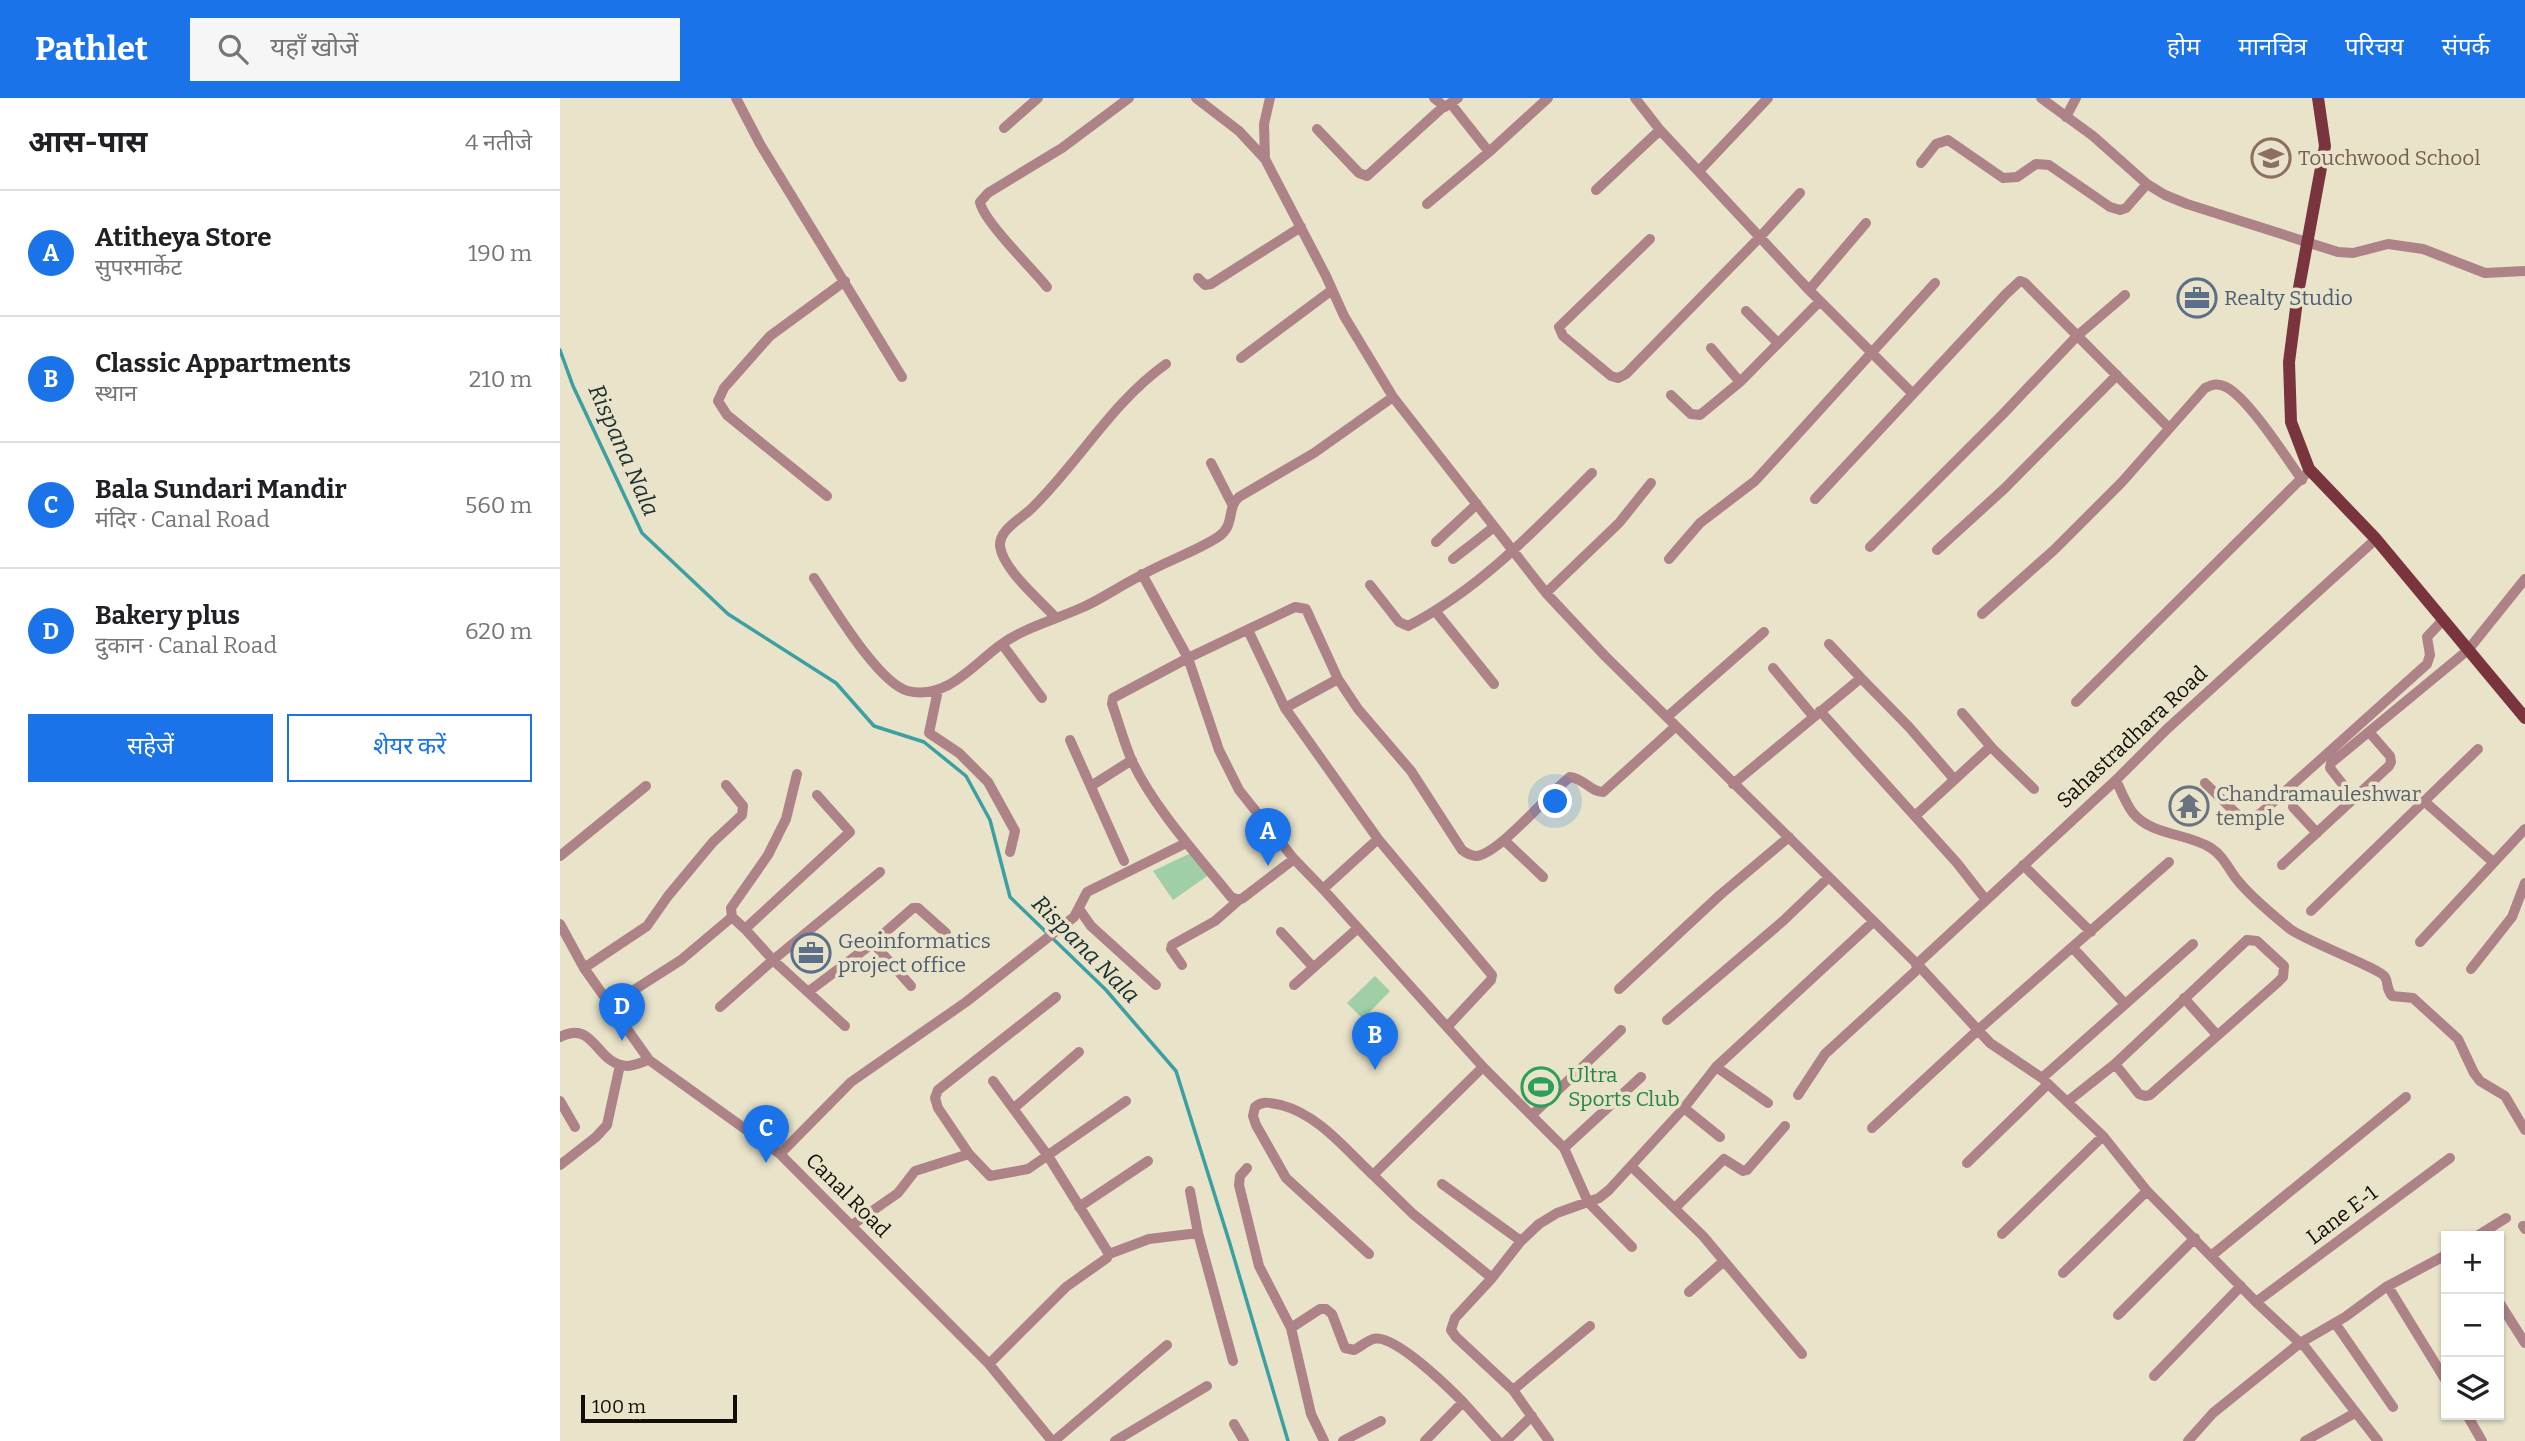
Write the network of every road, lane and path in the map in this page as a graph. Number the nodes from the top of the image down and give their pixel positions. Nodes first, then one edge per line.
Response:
1 (736, 98) edge
2 (1038, 98) edge
3 (1129, 98) edge
4 (1196, 98) edge
5 (1270, 98) edge
6 (1434, 98) edge
7 (1548, 98) edge
8 (1635, 98) edge
9 (1768, 98) edge
10 (2041, 98) edge
11 (2076, 98) edge
12 (2318, 98) edge
13 (1451, 103) edge
14 (2066, 117) junction
15 (1004, 128) dead end
16 (1317, 129) dead end
17 (1660, 130) junction
18 (1489, 152) junction
19 (1265, 159) junction
20 (1921, 163) dead end
21 (1699, 171) junction
22 (2147, 184) junction
23 (1596, 190) dead end
24 (1800, 193) dead end
25 (1427, 204) dead end
26 (1866, 223) dead end
27 (1301, 227) junction
28 (1760, 237) junction
29 (1650, 239) dead end
30 (2308, 243) junction
31 (2525, 271) edge
32 (1198, 278) dead end
33 (845, 281) junction
34 (1935, 283) dead end
35 (1047, 287) dead end
36 (1332, 290) junction
37 (1809, 290) junction
38 (2125, 295) dead end
39 (1820, 301) junction
40 (1746, 311) dead end
41 (2077, 336) junction
42 (1778, 343) junction
43 (1711, 348) dead end
44 (1871, 353) junction
45 (1241, 358) dead end
46 (1166, 364) dead end
47 (2117, 375) junction
48 (902, 377) dead end
49 (1740, 382) junction
50 (1913, 394) junction
51 (1671, 395) dead end
52 (1392, 397) junction
53 (2169, 428) junction
54 (1211, 463) dead end
55 (1592, 473) dead end
56 (2305, 474) junction
57 (1651, 483) dead end
58 (827, 496) dead end
59 (1815, 499) dead end
60 (1477, 504) junction
61 (1233, 506) junction
62 (1493, 527) junction
63 (2376, 539) junction
64 (1436, 542) dead end
65 (1870, 547) dead end
66 (1937, 550) dead end
67 (1513, 551) junction
68 (1453, 559) dead end
69 (1669, 559) dead end
70 (1142, 574) junction
71 (814, 578) dead end
72 (2525, 579) edge
73 (1370, 584) dead end
74 (1546, 593) junction
75 (1436, 612) junction
76 (1982, 614) dead end
77 (1056, 618) junction
78 (2443, 620) junction
79 (1248, 630) junction
80 (1764, 632) dead end
81 (1002, 644) junction
82 (1829, 645) dead end
83 (2468, 650) junction
84 (1188, 658) junction
85 (1773, 668) dead end
86 (1861, 678) junction
87 (1338, 679) junction
88 (1494, 684) dead end
89 (938, 690) junction
90 (1042, 698) dead end
91 (2076, 702) dead end
92 (1285, 708) junction
93 (1816, 713) junction
94 (1962, 713) dead end
95 (2524, 713) edge
96 (1667, 717) junction
97 (1675, 727) junction
98 (2370, 733) junction
99 (1070, 740) dead end
100 (1993, 749) junction
101 (2478, 749) dead end
102 (1132, 760) junction
103 (797, 774) dead end
104 (1954, 779) junction
105 (2116, 780) junction
106 (2205, 783) dead end
107 (1733, 784) junction
108 (726, 785) dead end
109 (646, 786) dead end
110 (1091, 786) junction
111 (2034, 789) dead end
112 (817, 795) dead end
113 (2354, 799) junction
114 (2424, 801) junction
115 (2293, 807) dead end
116 (1914, 816) junction
117 (2525, 829) edge
118 (2317, 833) junction
119 (1789, 837) junction
120 (1378, 839) junction
121 (1504, 840) junction
122 (1186, 843) junction
123 (1010, 852) dead end
124 (560, 856) edge
125 (1294, 859) junction
126 (1124, 862) dead end
127 (2493, 862) junction
128 (2169, 863) dead end
129 (2024, 865) junction
130 (2282, 865) dead end
131 (880, 872) dead end
132 (1543, 877) dead end
133 (1829, 877) junction
134 (2525, 883) edge
135 (1323, 888) junction
136 (1240, 900) junction
137 (1986, 900) junction
138 (2311, 911) dead end
139 (1076, 913) junction
140 (732, 916) junction
141 (1873, 922) junction
142 (560, 924) edge
143 (1358, 928) junction
144 (745, 929) junction
145 (1281, 932) dead end
146 (2091, 932) junction
147 (946, 933) dead end
148 (2420, 942) dead end
149 (873, 943) junction
150 (2193, 944) dead end
151 (2073, 948) junction
152 (773, 960) junction
153 (1182, 965) dead end
154 (1918, 966) junction
155 (1313, 967) junction
156 (584, 968) junction
157 (2472, 969) dead end
158 (1156, 985) dead end
159 (1294, 985) dead end
160 (911, 986) dead end
161 (1619, 989) dead end
162 (808, 992) junction
163 (1056, 997) dead end
164 (2184, 998) junction
165 (2125, 1004) junction
166 (609, 1006) junction
167 (720, 1007) dead end
168 (1667, 1020) dead end
169 (845, 1026) dead end
170 (1447, 1027) junction
171 (1621, 1030) dead end
172 (1978, 1030) junction
173 (2217, 1035) junction
174 (560, 1037) edge
175 (1079, 1052) dead end
176 (649, 1060) junction
177 (2115, 1064) junction
178 (620, 1065) junction
179 (1483, 1067) junction
180 (1716, 1067) junction
181 (1641, 1077) dead end
182 (993, 1081) dead end
183 (2045, 1081) junction
184 (1798, 1095) dead end
185 (2406, 1097) dead end
186 (560, 1101) edge
187 (1126, 1101) dead end
188 (2067, 1102) junction
189 (1768, 1103) dead end
190 (1014, 1108) junction
191 (1684, 1108) junction
192 (1532, 1115) junction
193 (1785, 1126) dead end
194 (575, 1127) dead end
195 (1872, 1128) dead end
196 (2525, 1130) edge
197 (2103, 1136) junction
198 (1720, 1137) dead end
199 (1564, 1148) junction
200 (780, 1154) junction
201 (970, 1154) junction
202 (1048, 1156) junction
203 (2450, 1158) dead end
204 (1149, 1161) dead end
205 (1967, 1163) dead end
206 (560, 1165) edge
207 (1631, 1166) junction
208 (1247, 1168) dead end
209 (1373, 1175) junction
210 (1442, 1184) dead end
211 (1190, 1191) dead end
212 (2147, 1191) junction
213 (1588, 1202) junction
214 (1079, 1207) junction
215 (1676, 1207) junction
216 (2506, 1218) dead end
217 (852, 1225) junction
218 (2485, 1231) edge
219 (1198, 1233) junction
220 (2002, 1234) dead end
221 (2195, 1238) junction
222 (1521, 1241) junction
223 (1632, 1247) dead end
224 (1109, 1254) junction
225 (1369, 1254) dead end
226 (2211, 1256) junction
227 (2441, 1258) edge
228 (1724, 1261) junction
229 (2063, 1273) dead end
230 (1492, 1278) junction
231 (2241, 1286) junction
232 (2389, 1287) junction
233 (1689, 1292) dead end
234 (2256, 1302) junction
235 (2504, 1310) edge
236 (2118, 1315) dead end
237 (2335, 1323) junction
238 (1590, 1326) dead end
239 (1291, 1328) junction
240 (2301, 1343) junction
241 (2525, 1343) edge
242 (1167, 1345) dead end
243 (1802, 1354) dead end
244 (1233, 1361) dead end
245 (989, 1364) junction
246 (2441, 1373) edge
247 (2154, 1376) dead end
248 (1207, 1386) dead end
249 (1513, 1390) junction
250 (1463, 1402) junction
251 (2393, 1407) dead end
252 (2355, 1413) junction
253 (1532, 1416) junction
254 (2470, 1420) edge
255 (1381, 1421) dead end
256 (1234, 1424) dead end
257 (1053, 1441) edge
258 (1115, 1441) edge
259 (1244, 1441) edge
260 (1324, 1441) edge
261 (1343, 1441) edge
262 (1425, 1441) edge
263 (1498, 1441) edge
264 (1506, 1441) edge
265 (1549, 1441) edge
266 (2188, 1441) edge
267 (2305, 1441) edge
268 (2378, 1441) edge
269 (2483, 1441) edge

1 - 33 street
2 - 15 street
3 - 35 street
4 - 19 street
5 - 19 street
6 - 13 street
7 - 18 street
8 - 17 street
9 - 21 street
10 - 14 street
11 - 14 street
12 - 30 main road
13 - 16 street
13 - 18 street
14 - 22 street
17 - 21 street
17 - 23 street
18 - 25 street
19 - 27 street
20 - 22 street
21 - 28 street
22 - 30 street
24 - 28 street
26 - 37 street
27 - 32 street
27 - 36 street
28 - 29 street
28 - 37 street
30 - 31 street
30 - 56 main road
33 - 48 street
33 - 58 street
34 - 44 street
36 - 45 street
36 - 52 street
37 - 39 street
38 - 41 street
39 - 42 street
39 - 44 street
40 - 42 street
41 - 47 street
41 - 50 street
41 - 65 street
42 - 49 street
43 - 49 street
44 - 50 street
44 - 69 street
46 - 77 street
47 - 53 street
47 - 66 street
49 - 51 street
50 - 59 street
52 - 60 street
52 - 61 street
53 - 56 street
53 - 76 street
54 - 61 street
55 - 67 street
56 - 63 main road
56 - 91 street
57 - 74 street
60 - 62 street
60 - 64 street
61 - 70 street
62 - 67 street
62 - 68 street
63 - 78 main road
63 - 105 street, Sahastradhara Road
67 - 74 street
67 - 75 street
70 - 77 street
70 - 84 street
71 - 89 street
72 - 83 street
73 - 75 street
74 - 96 street
75 - 88 street
77 - 81 street
78 - 83 main road
78 - 106 street
79 - 84 street
79 - 87 street
79 - 92 street
80 - 96 street
81 - 89 street
81 - 90 street
82 - 86 street
83 - 95 main road
83 - 98 street
84 - 102 street
84 - 125 street
85 - 93 street
86 - 93 street
86 - 104 street
87 - 92 street
87 - 121 street
89 - 123 street
92 - 120 street
93 - 107 street
93 - 116 street
94 - 100 street
96 - 97 street
97 - 107 street
97 - 121 street
98 - 113 street
98 - 113 street
99 - 110 street
100 - 104 street
100 - 111 street
101 - 114 street
102 - 110 street
102 - 122 street
103 - 140 street
104 - 116 street
105 - 129 street, Sahastradhara Road
105 - 196 street
107 - 119 street
108 - 156 street
109 - 124 street
110 - 126 street
112 - 144 street
113 - 118 street
114 - 127 street
114 - 138 street
115 - 118 street
116 - 137 street
117 - 127 street
118 - 130 street
119 - 133 street
119 - 161 street
120 - 135 street
120 - 170 street
121 - 132 street
122 - 136 street
122 - 139 street
125 - 135 street
125 - 136 street
127 - 148 street
128 - 146 street
129 - 137 street, Sahastradhara Road
129 - 146 street
131 - 152 street
133 - 141 street
133 - 168 street
134 - 157 street
135 - 143 street
136 - 153 street
137 - 154 street, Sahastradhara Road
139 - 158 street
139 - 200 street
140 - 144 street
140 - 166 street
141 - 154 street
141 - 180 street
142 - 156 street, Canal Road
143 - 155 street
143 - 170 street
144 - 152 street
145 - 155 street
146 - 151 street
147 - 149 street
149 - 160 street
149 - 162 street
150 - 165 street
151 - 165 street
151 - 172 street
152 - 162 street
152 - 167 street
154 - 172 street
154 - 184 street, Sahastradhara Road
155 - 159 street
156 - 166 street, Canal Road
162 - 169 street
163 - 201 street
164 - 173 street
164 - 173 street
164 - 177 street
165 - 183 street
166 - 176 street, Canal Road
170 - 179 street
171 - 192 street
172 - 183 street
172 - 195 street
173 - 177 street
174 - 178 street
175 - 190 street
176 - 178 street
176 - 200 street, Canal Road
177 - 188 street
178 - 206 street
179 - 192 street
179 - 209 street
180 - 189 street
180 - 191 street
181 - 199 street
182 - 190 street
183 - 188 street
183 - 205 street
185 - 226 street
186 - 194 street
187 - 202 street
188 - 197 street
190 - 202 street
191 - 198 street
191 - 207 street
192 - 199 street
193 - 215 street
197 - 212 street
197 - 220 street
199 - 213 street
200 - 217 street, Canal Road
201 - 202 street
201 - 217 street
202 - 214 street
203 - 234 street, Lane E-1
204 - 214 street
207 - 213 street
207 - 215 street
208 - 239 street
209 - 225 street
209 - 230 street
210 - 222 street
211 - 219 street
212 - 221 street
212 - 229 street
213 - 222 street
213 - 223 street
214 - 224 street
215 - 228 street
216 - 218 street
217 - 245 street, Canal Road
219 - 224 street
219 - 244 street
221 - 226 street
221 - 236 street
222 - 230 street
224 - 245 street
226 - 231 street
227 - 232 street
228 - 233 street
228 - 243 street
230 - 249 street
231 - 234 street
231 - 247 street
232 - 237 street
232 - 246 street
234 - 240 street
235 - 241 street
237 - 240 street
237 - 251 street
238 - 249 street
239 - 250 street
239 - 260 street
240 - 252 street
240 - 266 street
242 - 257 street
245 - 257 street, Canal Road
248 - 258 street
249 - 253 street
250 - 262 street
250 - 263 street
252 - 267 street
252 - 268 street
253 - 264 street
253 - 265 street
254 - 269 street
255 - 261 street
256 - 259 street

